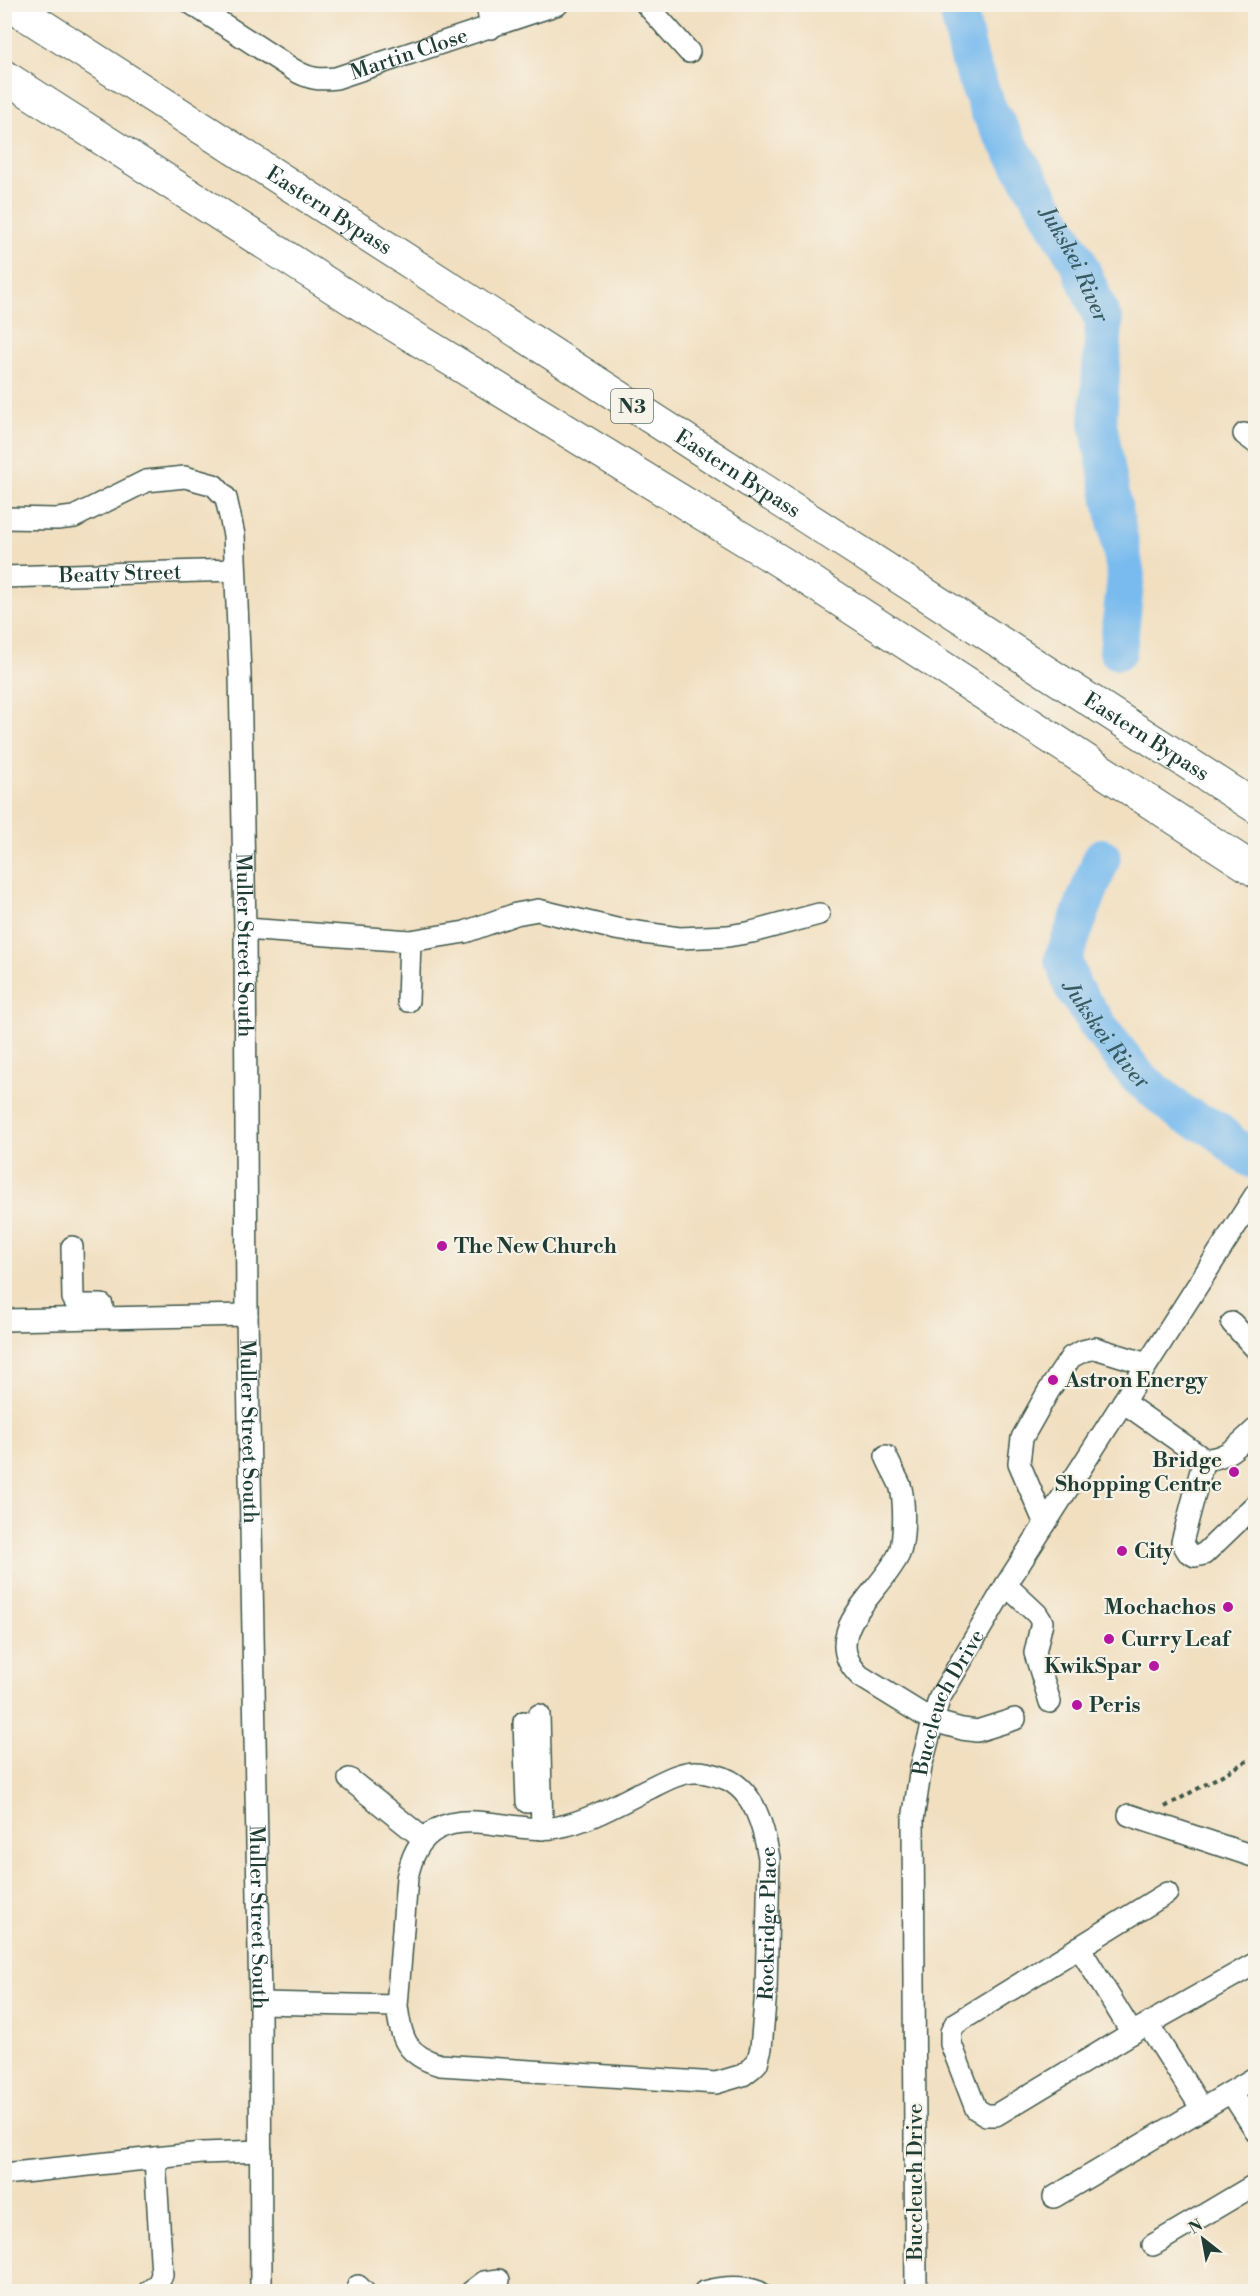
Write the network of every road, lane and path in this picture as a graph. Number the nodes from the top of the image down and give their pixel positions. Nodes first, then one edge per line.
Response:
1 (9, 4) edge
2 (192, 4) edge
3 (487, 4) edge
4 (558, 4) edge
5 (646, 4) edge
6 (491, 28) junction
7 (689, 52) dead end
8 (4, 76) edge
9 (4, 518) edge
10 (236, 570) junction
11 (4, 577) edge
12 (1256, 807) edge
13 (1256, 871) edge
14 (819, 914) dead end
15 (245, 929) junction
16 (410, 941) junction
17 (408, 1001) dead end
18 (1256, 1194) edge
19 (72, 1247) dead end
20 (247, 1308) junction
21 (4, 1320) edge
22 (1232, 1323) dead end
23 (1256, 1349) edge
24 (1147, 1364) junction
25 (1123, 1402) junction
26 (1256, 1429) edge
27 (886, 1456) dead end
28 (1204, 1459) junction
29 (1256, 1504) edge
30 (1045, 1524) junction
31 (1006, 1585) junction
32 (1050, 1702) dead end
33 (531, 1719) dead end
34 (1015, 1719) dead end
35 (933, 1721) junction
36 (1256, 1755) edge
37 (349, 1779) dead end
38 (1135, 1818) joint
39 (535, 1829) junction
40 (424, 1839) junction
41 (1256, 1857) edge
42 (1167, 1893) dead end
43 (1080, 1947) junction
44 (1256, 1963) edge
45 (260, 2003) junction
46 (398, 2006) junction
47 (1140, 2029) junction
48 (1256, 2077) edge
49 (1231, 2092) junction
50 (1202, 2109) junction
51 (1256, 2132) edge
52 (261, 2151) junction
53 (155, 2158) junction
54 (4, 2174) edge
55 (1256, 2184) edge
56 (1053, 2197) dead end
57 (1153, 2245) dead end
58 (499, 2280) dead end
59 (147, 2292) edge
60 (261, 2292) edge
61 (471, 2292) edge
62 (704, 2292) edge
63 (759, 2292) edge
64 (916, 2292) edge

1 - 12 highway, Eastern Bypass / N3
2 - 6 street, Martin Close
3 - 6 street
4 - 6 street, Martin Close
5 - 7 street
8 - 13 highway, N3
9 - 10 street, Muller Street South
10 - 11 street, Beatty Street
10 - 15 street, Muller Street South
14 - 16 street
15 - 16 street
15 - 20 street, Muller Street South
16 - 17 street
18 - 24 street, Buccleuch Drive
19 - 20 street
20 - 21 street
20 - 45 street, Muller Street South
22 - 23 street
24 - 25 street, Buccleuch Drive
24 - 30 street
25 - 28 street
25 - 30 street, Buccleuch Drive
26 - 28 street
27 - 35 street
28 - 29 street
30 - 31 street, Buccleuch Drive
31 - 32 street
31 - 35 street, Buccleuch Drive
33 - 39 street
34 - 35 street
35 - 64 street, Buccleuch Drive
36 - 38 path
37 - 40 street
38 - 41 street
39 - 40 street, Rockridge Place
39 - 46 street, Rockridge Place
40 - 46 street, Rockridge Place
42 - 43 street
43 - 47 street
43 - 47 street
44 - 47 street
45 - 46 street
45 - 52 street, Muller Street South
47 - 50 street
48 - 49 street
49 - 50 street
49 - 51 street
50 - 56 street
52 - 53 street
52 - 60 street, Muller Street South
53 - 54 street
53 - 59 street
55 - 57 street
58 - 61 street
62 - 63 street

